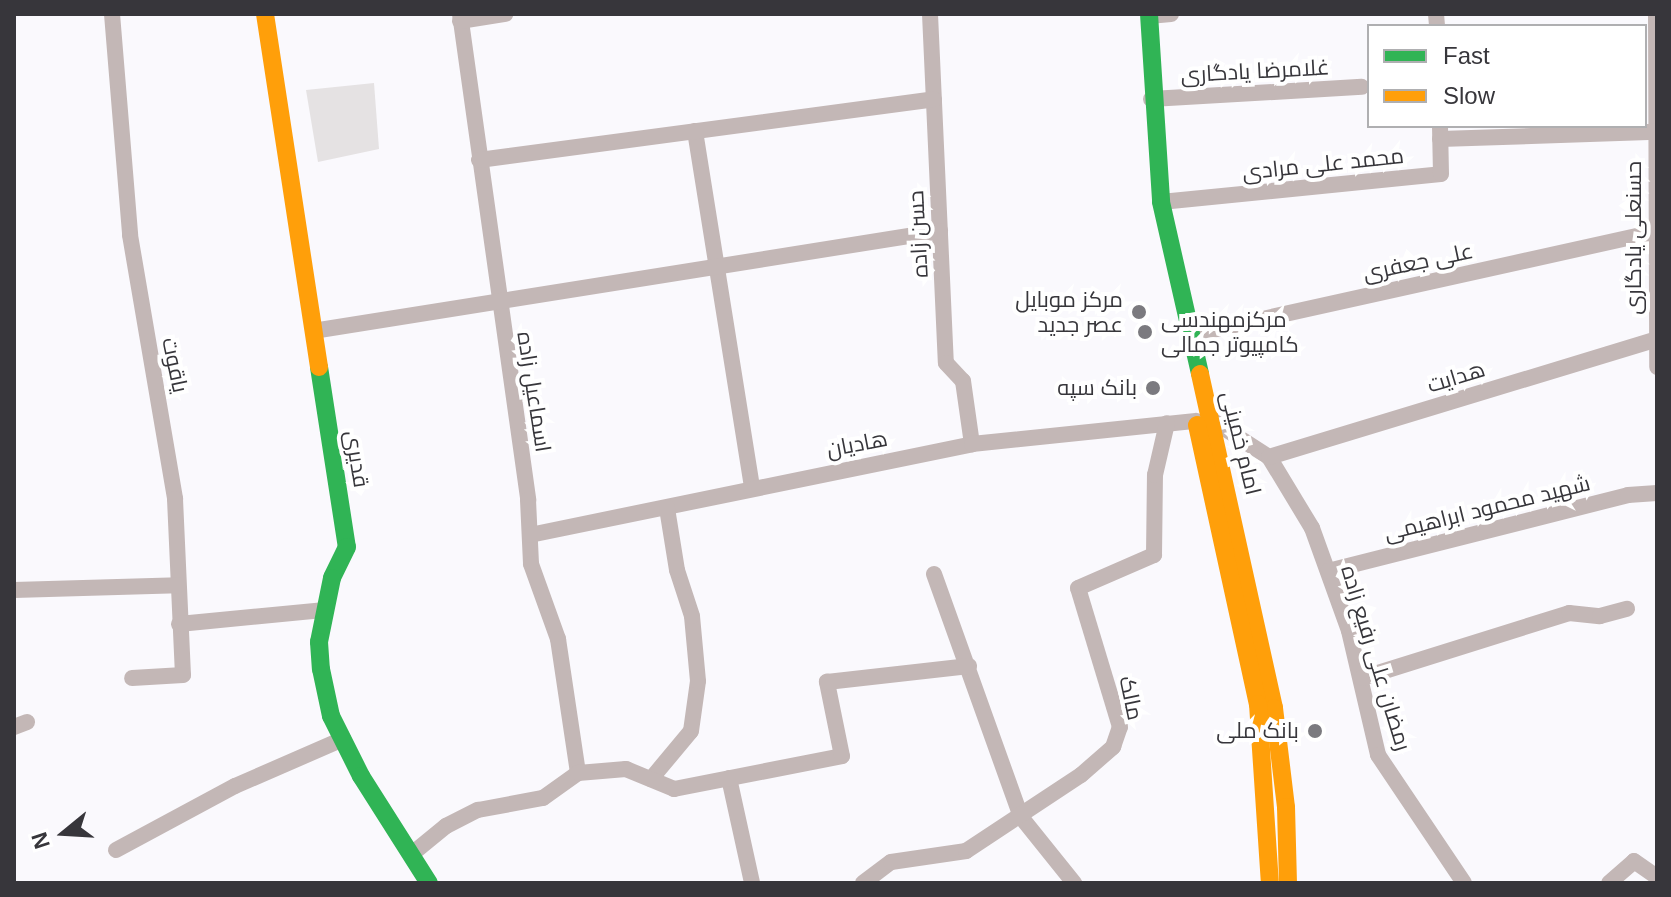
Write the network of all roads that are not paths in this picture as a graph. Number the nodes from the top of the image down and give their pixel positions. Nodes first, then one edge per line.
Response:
1 (112, 14) edge
2 (265, 14) edge
3 (505, 14) edge
4 (930, 14) edge
5 (1171, 14) edge
6 (1656, 14) edge
7 (1144, 15) edge
8 (460, 18) edge
9 (1362, 87) dead end
10 (934, 99) junction
11 (1151, 99) junction
12 (1656, 121) edge
13 (1519, 128) edge
14 (695, 131) junction
15 (1440, 132) edge
16 (479, 160) junction
17 (1161, 202) junction
18 (940, 231) junction
19 (1656, 232) edge
20 (1656, 253) edge
21 (717, 266) junction
22 (498, 301) junction
23 (313, 331) junction
24 (1190, 335) junction
25 (1657, 339) edge
26 (1657, 367) edge
27 (1203, 420) junction
28 (1167, 423) junction
29 (972, 444) junction
30 (1269, 457) junction
31 (752, 488) junction
32 (1657, 493) edge
33 (667, 508) junction
34 (530, 535) junction
35 (1328, 571) junction
36 (934, 574) dead end
37 (178, 585) junction
38 (14, 590) edge
39 (1627, 609) dead end
40 (325, 610) junction
41 (179, 624) junction
42 (969, 666) junction
43 (132, 678) dead end
44 (1362, 678) junction
45 (343, 739) junction
46 (578, 773) junction
47 (729, 778) junction
48 (651, 779) junction
49 (1021, 817) junction
50 (116, 850) dead end
51 (413, 853) junction
52 (1657, 877) edge
53 (429, 883) edge
54 (752, 883) edge
55 (864, 883) edge
56 (1074, 883) edge
57 (1270, 883) edge
58 (1288, 883) edge
59 (1464, 883) edge
60 (1609, 883) edge

1 - 37 street, یاقوت
2 - 23 main road, قدیری
3 - 8 street
4 - 10 street, حسن زاده
5 - 7 street
6 - 12 street, حسنعلی یادگاری
7 - 11 main road, امام خمینی
7 - 27 main road, امام خمینی
8 - 16 street, اسماعیل زاده
9 - 11 street, غلامرضا یادگاری
10 - 14 street
10 - 18 street, حسن زاده
11 - 17 main road, امام خمینی
12 - 19 street, حسنعلی یادگاری
13 - 15 street
14 - 16 street
14 - 21 street
15 - 17 street, محمد علی مرادی
16 - 22 street, اسماعیل زاده
17 - 24 main road, امام خمینی
18 - 21 street
18 - 29 street, حسن زاده
19 - 20 street, حسنعلی یادگاری
19 - 24 street, علی جعفری
20 - 25 street, حسنعلی یادگاری
21 - 22 street
21 - 31 street
22 - 23 street
22 - 34 street, اسماعیل زاده
23 - 40 main road, قدیری
24 - 27 main road, امام خمینی
25 - 26 street, حسنعلی یادگاری
25 - 30 street, هدایت
27 - 28 street, هادیان
27 - 30 street, رمضان علی رفیع زاده
27 - 57 main road, امام خمینی
27 - 58 main road, امام خمینی
28 - 29 street, هادیان
28 - 49 street, مالک
29 - 31 street, هادیان
30 - 35 street, رمضان علی رفیع زاده
31 - 33 street, هادیان
32 - 35 street, شهید محمود ابراهیمی
33 - 34 street, هادیان
33 - 48 street
34 - 46 street, اسماعیل زاده
35 - 44 street, رمضان علی رفیع زاده
36 - 42 street
37 - 38 street
37 - 41 street, یاقوت
39 - 44 street
40 - 41 street
40 - 45 main road, قدیری
41 - 43 street, یاقوت
42 - 47 street
42 - 49 street
44 - 59 street, رمضان علی رفیع زاده
45 - 50 street
45 - 51 main road, قدیری
46 - 48 street
46 - 51 street
47 - 48 street
47 - 54 street
49 - 55 street, مالک
49 - 56 street
51 - 53 main road, قدیری
52 - 60 street

